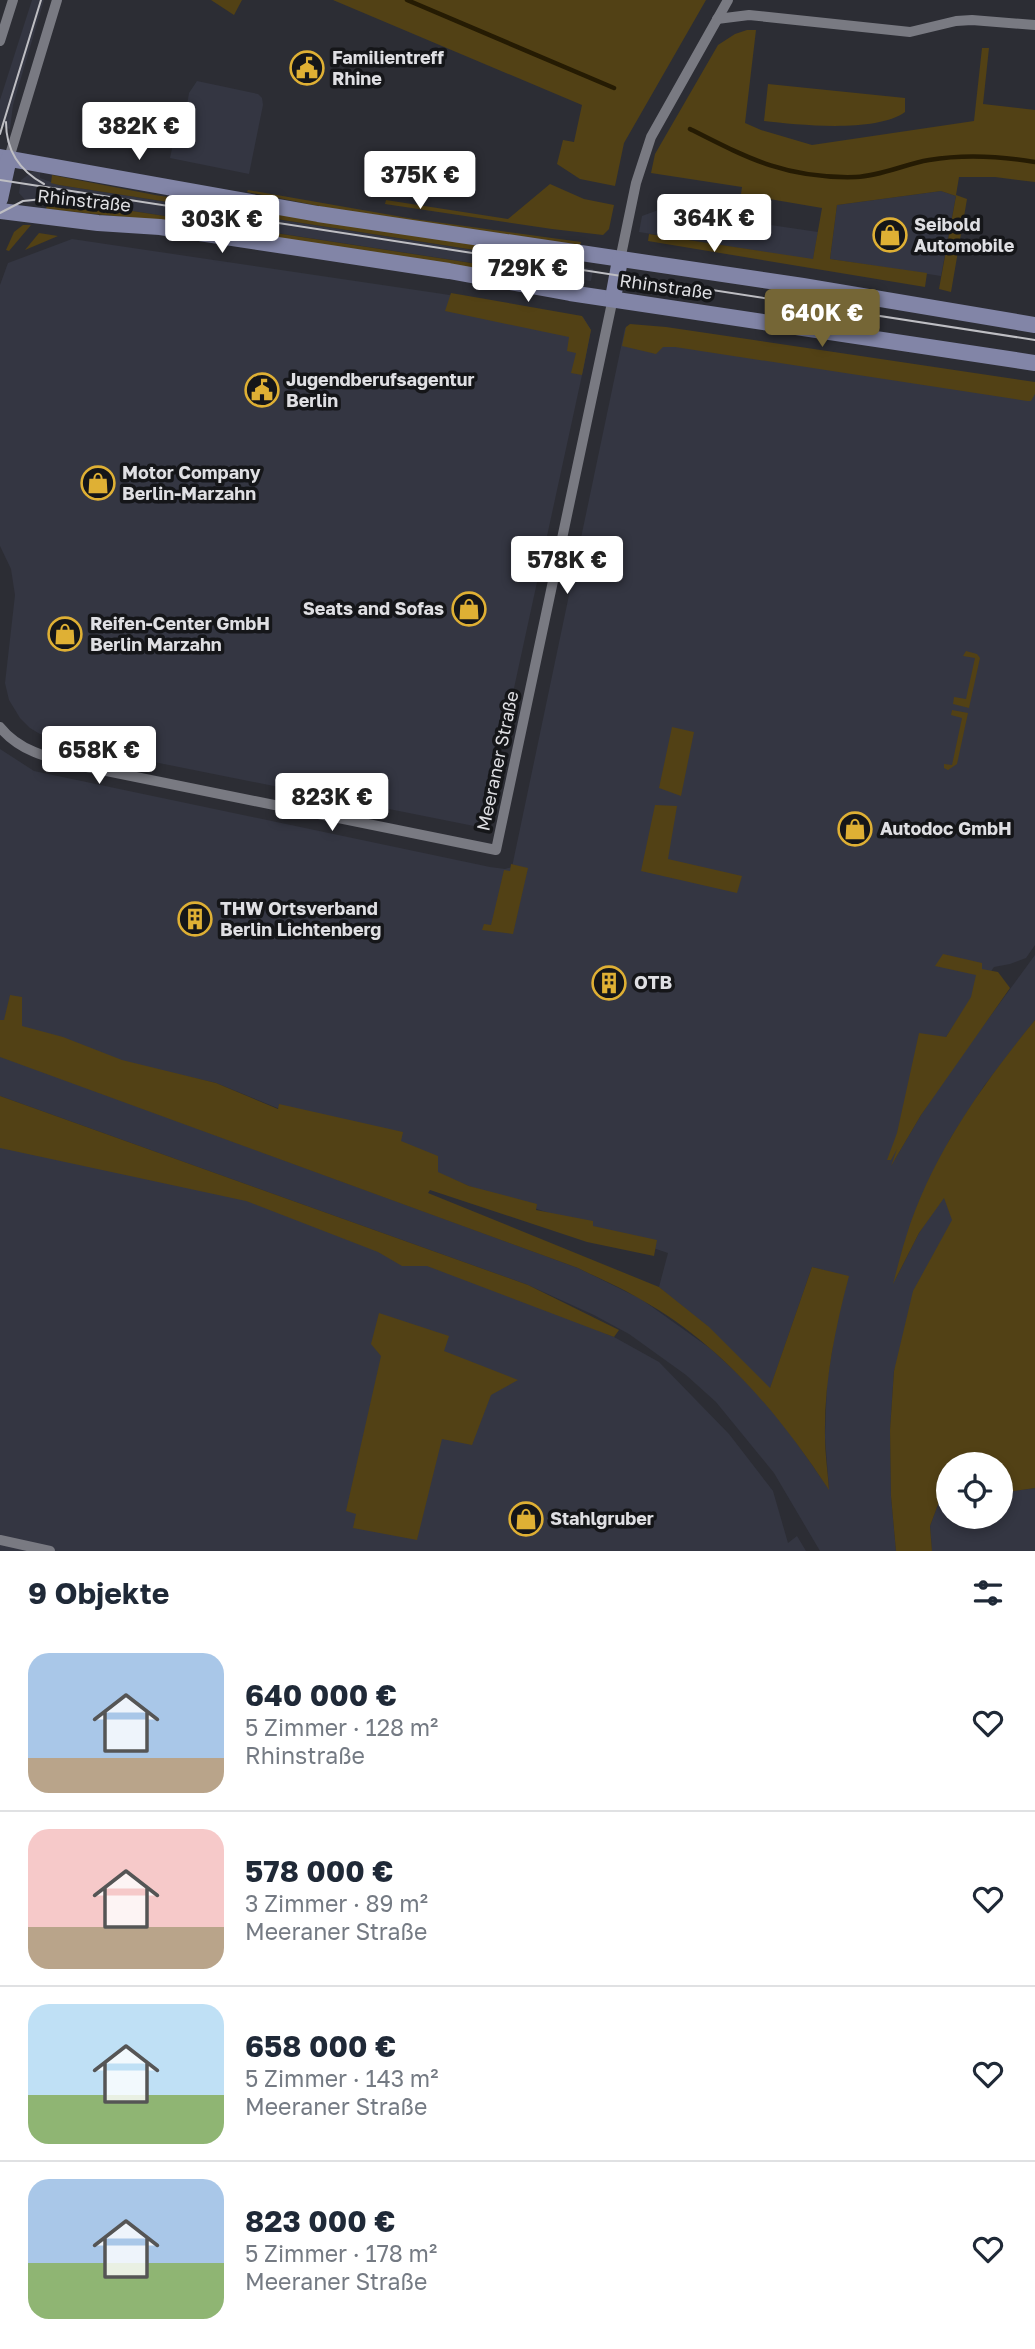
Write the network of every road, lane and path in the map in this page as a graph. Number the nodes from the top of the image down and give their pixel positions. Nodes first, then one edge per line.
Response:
1 (13, 0) edge
2 (57, 0) edge
3 (728, 0) edge
4 (717, 19) junction
5 (1035, 25) edge
6 (0, 41) edge
7 (4, 158) edge
8 (0, 199) edge
9 (0, 211) edge
10 (621, 260) junction
11 (613, 298) junction
12 (1035, 325) edge
13 (1035, 363) edge
14 (0, 727) edge
15 (0, 1540) edge
16 (50, 1551) edge

1 - 6 street
2 - 7 street
3 - 4 street, Rhinstraße
4 - 5 street
4 - 10 street, Rhinstraße
7 - 8 main road
7 - 10 main road, Rhinstraße
9 - 11 main road, Rhinstraße
10 - 11 main road
10 - 12 main road, Rhinstraße
11 - 13 main road, Rhinstraße
11 - 14 street, Meeraner Straße
15 - 16 street

